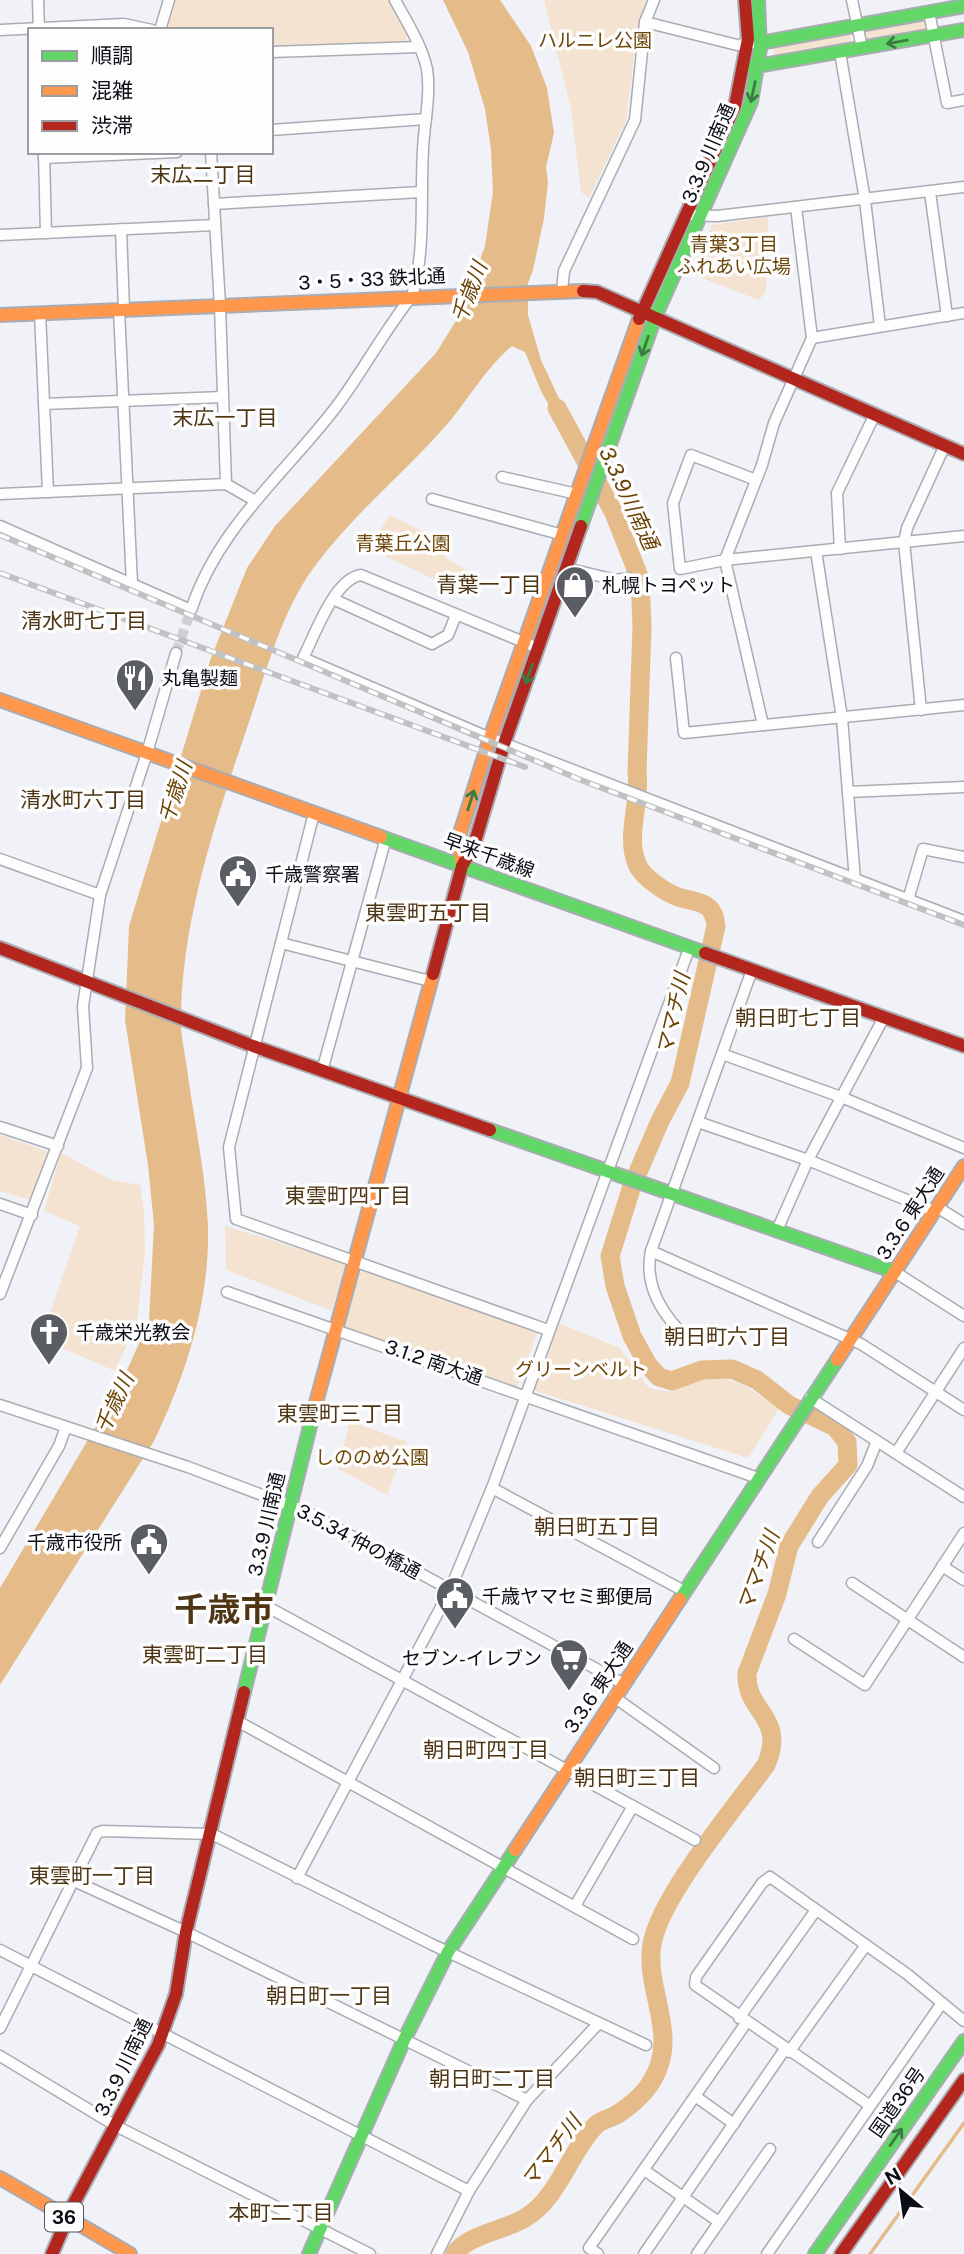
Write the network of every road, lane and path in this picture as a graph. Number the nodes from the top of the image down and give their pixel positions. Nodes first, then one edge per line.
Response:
1 (38, 0) edge
2 (169, 0) edge
3 (395, 0) edge
4 (654, 0) edge
5 (745, 0) edge
6 (758, 0) edge
7 (852, 0) edge
8 (964, 6) edge
9 (929, 12) junction
10 (645, 22) junction
11 (857, 25) junction
12 (122, 27) edge
13 (39, 28) edge
14 (80, 28) edge
15 (161, 28) edge
16 (28, 29) edge
17 (0, 30) edge
18 (964, 30) edge
19 (934, 35) junction
20 (754, 43) junction
21 (419, 47) junction
22 (862, 48) junction
23 (273, 52) edge
24 (840, 52) junction
25 (751, 67) junction
26 (964, 100) edge
27 (426, 119) junction
28 (273, 130) edge
29 (86, 154) edge
30 (211, 154) edge
31 (44, 155) edge
32 (964, 187) edge
33 (421, 192) junction
34 (930, 192) junction
35 (864, 200) junction
36 (214, 204) junction
37 (796, 207) junction
38 (702, 214) junction
39 (686, 215) junction
40 (215, 225) junction
41 (121, 229) junction
42 (46, 233) junction
43 (0, 235) edge
44 (562, 291) junction
45 (412, 296) junction
46 (220, 306) junction
47 (121, 310) junction
48 (642, 311) junction
49 (40, 313) junction
50 (964, 313) edge
51 (0, 315) edge
52 (947, 316) junction
53 (655, 317) junction
54 (880, 326) junction
55 (812, 338) junction
56 (794, 378) junction
57 (223, 397) junction
58 (122, 400) junction
59 (44, 404) junction
60 (875, 414) junction
61 (945, 445) junction
62 (964, 454) edge
63 (502, 477) dead end
64 (756, 480) junction
65 (226, 484) junction
66 (128, 487) junction
67 (48, 492) junction
68 (0, 494) edge
69 (577, 494) junction
70 (432, 499) dead end
71 (254, 500) junction
72 (0, 526) edge
73 (563, 535) junction
74 (964, 536) edge
75 (904, 542) junction
76 (840, 549) junction
77 (816, 551) junction
78 (725, 560) junction
79 (566, 568) junction
80 (628, 578) dead end
81 (132, 583) junction
82 (333, 600) junction
83 (456, 615) junction
84 (524, 644) junction
85 (538, 648) junction
86 (176, 653) tunnel mouth
87 (677, 658) dead end
88 (0, 700) edge
89 (964, 705) edge
90 (921, 710) junction
91 (842, 718) junction
92 (763, 725) junction
93 (490, 738) junction
94 (504, 744) junction
95 (152, 754) junction
96 (964, 787) edge
97 (848, 792) junction
98 (314, 813) junction
99 (386, 838) junction
100 (964, 857) edge
101 (0, 859) edge
102 (462, 866) junction
103 (855, 880) junction
104 (100, 895) junction
105 (908, 900) junction
106 (964, 921) edge
107 (281, 943) junction
108 (0, 948) edge
109 (692, 950) junction
110 (350, 961) junction
111 (752, 970) junction
112 (88, 980) junction
113 (430, 981) junction
114 (883, 1019) junction
115 (253, 1046) junction
116 (964, 1046) edge
117 (722, 1054) junction
118 (322, 1071) junction
119 (841, 1097) junction
120 (400, 1099) junction
121 (698, 1122) junction
122 (0, 1127) edge
123 (58, 1146) junction
124 (964, 1148) edge
125 (808, 1160) junction
126 (964, 1166) edge
127 (606, 1171) junction
128 (673, 1194) junction
129 (0, 1204) edge
130 (936, 1209) junction
131 (32, 1215) junction
132 (964, 1224) edge
133 (778, 1228) junction
134 (651, 1251) junction
135 (355, 1259) junction
136 (895, 1272) junction
137 (227, 1292) dead end
138 (0, 1294) edge
139 (964, 1316) edge
140 (336, 1328) junction
141 (677, 1328) dead end
142 (548, 1330) junction
143 (849, 1340) junction
144 (964, 1348) edge
145 (936, 1391) junction
146 (526, 1395) junction
147 (808, 1402) junction
148 (0, 1405) edge
149 (964, 1410) edge
150 (71, 1429) junction
151 (877, 1441) junction
152 (895, 1453) junction
153 (758, 1478) junction
154 (492, 1488) junction
155 (964, 1497) edge
156 (289, 1504) junction
157 (964, 1533) edge
158 (818, 1542) dead end
159 (0, 1548) edge
160 (942, 1566) junction
161 (964, 1580) edge
162 (852, 1583) dead end
163 (450, 1590) junction
164 (684, 1591) junction
165 (266, 1606) junction
166 (907, 1620) junction
167 (794, 1639) dead end
168 (964, 1657) edge
169 (403, 1679) junction
170 (624, 1684) junction
171 (614, 1697) junction
172 (239, 1722) junction
173 (713, 1768) dead end
174 (567, 1769) junction
175 (348, 1783) junction
176 (633, 1806) junction
177 (212, 1834) junction
178 (695, 1840) dead end
179 (502, 1866) junction
180 (297, 1878) junction
181 (72, 1880) junction
182 (575, 1906) junction
183 (817, 1910) junction
184 (186, 1932) junction
185 (632, 1939) dead end
186 (866, 1945) junction
187 (0, 1950) edge
188 (448, 1952) junction
189 (33, 1966) junction
190 (942, 2003) junction
191 (743, 2020) junction
192 (964, 2021) edge
193 (598, 2024) junction
194 (0, 2028) edge
195 (162, 2033) junction
196 (404, 2040) junction
197 (964, 2041) edge
198 (646, 2045) dead end
199 (787, 2050) junction
200 (0, 2056) edge
201 (964, 2080) edge
202 (695, 2096) junction
203 (527, 2100) junction
204 (869, 2105) junction
205 (734, 2124) junction
206 (116, 2126) junction
207 (360, 2137) junction
208 (770, 2149) dead end
209 (644, 2170) junction
210 (0, 2178) edge
211 (469, 2191) junction
212 (684, 2197) junction
213 (69, 2220) junction
214 (719, 2222) junction
215 (321, 2228) junction
216 (52, 2254) edge
217 (130, 2254) edge
218 (309, 2254) edge
219 (370, 2254) edge
220 (437, 2254) edge
221 (598, 2254) edge
222 (644, 2254) edge
223 (697, 2254) edge
224 (767, 2254) edge
225 (815, 2254) edge
226 (841, 2254) edge

1 - 13 street
2 - 15 street
3 - 21 street
4 - 10 street
5 - 20 main road, 3.3.9 川南通
6 - 20 main road, 3.3.9 川南通
7 - 11 street
8 - 9 main road
9 - 11 main road
9 - 19 street
10 - 20 street
10 - 44 street
11 - 20 main road
11 - 22 street
12 - 14 street
16 - 17 street
18 - 19 main road
19 -> 22 main road
19 - 26 street
20 - 25 main road, 3.3.9 川南通
21 - 23 street
21 - 27 street
22 - 24 main road
24 - 25 main road
24 - 35 street
25 -> 38 main road, 3.3.9 川南通
25 - 39 main road, 3.3.9 川南通
27 - 28 street
27 - 33 street
29 - 31 street
30 - 36 street
31 - 42 street
32 - 34 street
33 - 36 street
33 - 45 street
34 - 35 street
34 - 52 street
35 - 37 street
35 - 54 street
36 - 40 street
37 - 38 street
37 - 55 street
38 - 39 street
38 - 53 main road, 3.3.9 川南通
39 - 48 main road, 3.3.9 川南通
40 - 41 street
40 - 46 street
41 - 42 street
41 - 47 street
42 - 43 street
44 - 45 main road, 3・5・33 鉄北通
44 - 48 main road, 3・5・33 鉄北通
45 - 46 main road, 3・5・33 鉄北通
45 - 71 street
46 - 47 main road, 3・5・33 鉄北通
46 - 57 street
47 - 49 main road, 3・5・33 鉄北通
47 - 58 street
48 - 53 main road, 3・5・33 鉄北通
48 - 69 main road, 3.3.9 川南通
49 - 51 main road, 3・5・33 鉄北通
49 - 59 street
50 - 52 street
52 - 54 street
53 - 56 main road, 3・5・33 鉄北通
53 -> 79 main road, 3.3.9 川南通
54 - 55 street
55 - 56 street
56 - 60 main road, 3・5・33 鉄北通
56 - 64 street
57 - 58 street
57 - 65 street
58 - 59 street
58 - 66 street
59 - 67 street
60 - 61 main road, 3・5・33 鉄北通
60 - 76 street
61 - 62 main road, 3・5・33 鉄北通
61 - 75 street
63 - 69 street
64 - 78 street
64 - 78 street
65 - 66 street
65 - 71 street
66 - 67 street
66 - 81 street
67 - 68 street
69 - 73 main road
70 - 73 street
71 - 81 street
72 - 81 street
73 - 84 main road
74 - 75 street
75 - 76 street
75 - 90 street
76 - 77 street
77 - 78 street
77 - 91 street
78 - 92 street
79 - 80 street
79 - 85 main road
82 - 83 street
82 - 83 street
82 - 93 street
83 - 84 street
84 - 85 street
84 - 93 main road
85 -> 94 main road
86 - 95 street
87 - 92 street
88 - 95 main road, 早来千歳線
89 - 90 street
90 - 91 street
91 - 92 street
91 - 97 street
93 - 94 street
102 -> 93 main road
94 - 102 main road
94 - 103 street
95 - 98 main road, 早来千歳線
95 - 104 street
96 - 97 street
97 - 103 street
98 - 99 main road, 早来千歳線
98 - 107 street
99 - 102 main road, 早来千歳線
99 - 110 street
100 - 105 street
101 - 104 street
102 - 109 main road, 早来千歳線
102 - 113 main road, 3.3.9 川南通
103 - 105 street
104 - 112 street
105 - 106 street
107 - 110 street
107 - 115 street
108 - 112 main road
109 - 111 main road, 早来千歳線
109 - 127 street
110 - 113 street
110 - 118 street
111 - 114 main road, 早来千歳線
111 - 117 street
112 - 115 main road
112 - 123 street
113 - 120 main road, 3.3.9 川南通
114 - 116 main road, 早来千歳線
114 - 119 street
115 - 118 main road
115 - 135 street
117 - 119 street
117 - 121 street
118 - 120 main road
119 - 124 street
119 - 125 street
120 - 127 main road
120 - 135 main road, 3.3.9 川南通
121 - 125 street
121 - 128 street
122 - 123 street
123 - 131 street
125 - 130 street
125 - 133 street
126 - 130 main road, 3.3.6 東大通
127 - 128 main road
127 - 142 street
128 - 133 main road
128 - 134 street
129 - 131 street
130 - 132 street
130 - 136 main road, 3.3.6 東大通
131 - 138 street
133 - 136 main road
134 - 141 street
134 - 143 street
135 - 140 main road, 3.3.9 川南通
135 - 142 street
136 - 139 street
136 - 143 main road, 3.3.6 東大通
137 - 140 street, 3.1.2 南大通
140 - 146 street, 3.1.2 南大通
140 - 156 main road, 3.3.9 川南通
142 - 146 street
143 - 145 street
143 - 147 main road, 3.3.6 東大通
144 - 145 street
145 - 149 street
145 - 152 street
146 - 153 street, 3.1.2 南大通
146 - 154 street
147 - 151 street
147 - 153 main road, 3.3.6 東大通
148 - 150 street, 3.5.34 仲の橋通
150 - 156 street, 3.5.34 仲の橋通
150 - 159 street
151 - 152 street
151 - 158 street
152 - 155 street
153 - 164 main road, 3.3.6 東大通
154 - 163 street
154 - 164 street
156 - 163 street, 3.5.34 仲の橋通
156 - 165 main road, 3.3.9 川南通
157 - 160 street
160 - 161 street
160 - 166 street
162 - 166 street
163 - 169 street
163 - 170 street, 3.5.34 仲の橋通
164 - 170 main road, 3.3.6 東大通
165 - 169 street
165 - 172 main road, 3.3.9 川南通
166 - 167 street
166 - 168 street
169 - 174 street
169 - 175 street
170 - 171 main road, 3.3.6 東大通
171 - 173 street
171 - 174 main road, 3.3.6 東大通
172 - 175 street
172 - 177 main road, 3.3.9 川南通
174 - 176 street
174 - 179 main road, 3.3.6 東大通
175 - 179 street
175 - 180 street
176 - 178 street
176 - 182 street
177 - 180 street
177 - 181 street
177 - 184 main road, 3.3.9 川南通
179 - 182 street
179 - 188 main road, 3.3.6 東大通
180 - 188 street
181 - 184 street
181 - 189 street
182 - 185 street
183 - 186 street
183 - 191 street
183 - 191 street
184 - 195 main road, 3.3.9 川南通
184 - 196 street
186 - 190 street
186 - 199 street
187 - 189 street
188 - 193 street
188 - 196 main road, 3.3.6 東大通
189 - 194 street
189 - 195 street
190 - 192 street
190 - 204 street
191 - 199 street
191 - 202 street
193 - 198 street
193 - 203 street
195 - 206 main road, 3.3.9 川南通
195 - 207 street
196 - 203 street
196 - 207 main road, 3.3.6 東大通
225 -> 197 main road, 国道36号
199 - 204 street
199 - 205 street
200 - 206 street
201 - 226 main road
202 - 205 street
202 - 209 street
203 - 211 street
204 - 224 street
205 - 212 street
206 - 213 main road, 3.3.9 川南通
206 - 215 street
207 - 211 street
207 - 215 main road, 3.3.6 東大通
208 - 214 street
209 - 212 street
209 - 221 street
210 - 213 main road, 36
211 - 220 street
212 - 214 street
212 - 222 street
213 - 216 main road, 3.3.9 川南通
213 - 217 main road, 36
214 - 223 street
215 - 218 main road, 3.3.6 東大通
215 - 219 street

